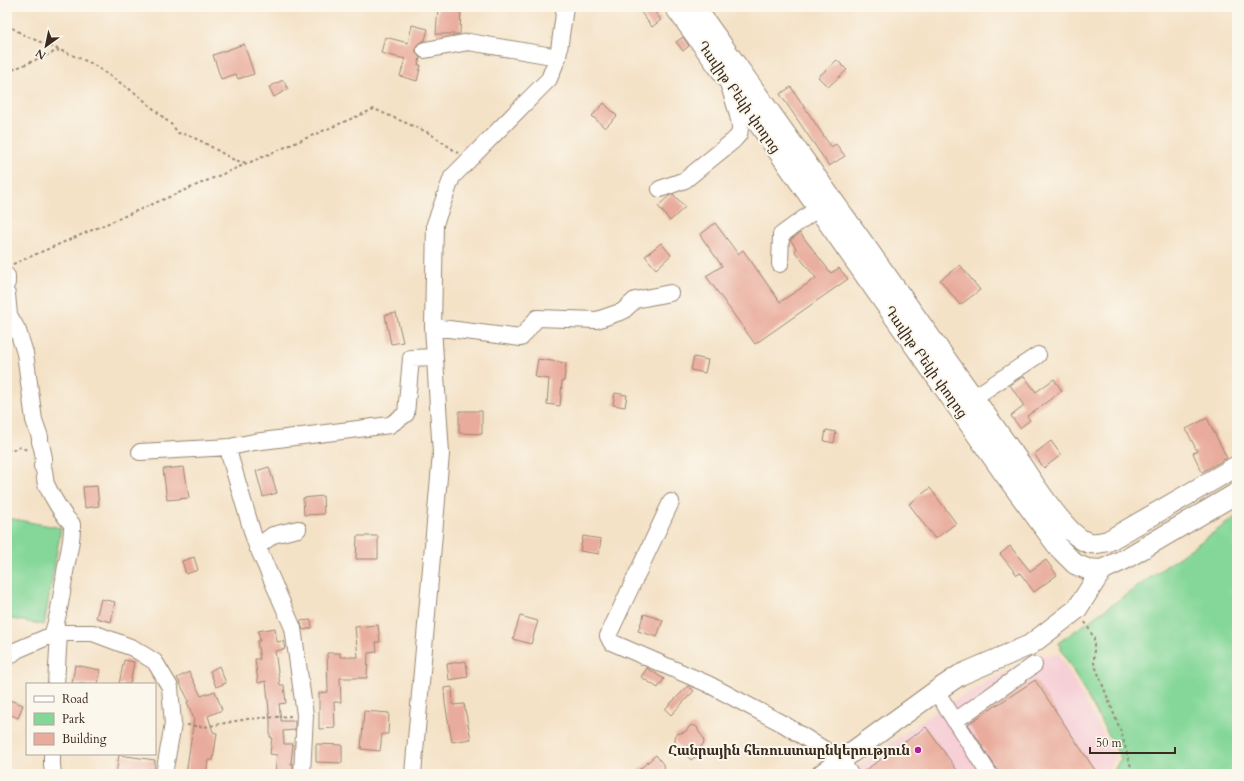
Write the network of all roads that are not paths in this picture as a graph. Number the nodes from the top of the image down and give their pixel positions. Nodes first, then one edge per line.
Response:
1 (565, 7) edge
2 (675, 7) edge
3 (694, 7) edge
4 (425, 50) dead end
5 (558, 57) junction
6 (726, 77) junction
7 (660, 189) dead end
8 (825, 203) junction
9 (780, 264) dead end
10 (7, 276) edge
11 (7, 283) edge
12 (670, 293) dead end
13 (7, 294) edge
14 (434, 327) junction
15 (1038, 355) dead end
16 (435, 357) junction
17 (973, 398) junction
18 (230, 447) junction
19 (140, 452) dead end
20 (1237, 466) edge
21 (1237, 493) edge
22 (671, 502) dead end
23 (298, 529) dead end
24 (1099, 542) junction
25 (257, 547) junction
26 (1102, 570) junction
27 (56, 634) junction
28 (7, 658) edge
29 (1034, 664) dead end
30 (56, 683) edge
31 (936, 691) junction
32 (955, 721) junction
33 (52, 755) edge
34 (846, 767) edge
35 (53, 774) edge
36 (164, 774) edge
37 (302, 774) edge
38 (414, 774) edge
39 (822, 774) edge
40 (989, 774) edge

1 - 5 street
2 - 6 main road, Դավիթ Բեկի փողոց
3 - 8 main road, Դավիթ Բեկի փողոց
4 - 5 street
5 - 14 street
6 - 7 street
6 - 8 main road, Դավիթ Բեկի փողոց
8 - 9 street
8 - 17 main road, Դավիթ Բեկի փողոց
8 - 26 main road, Դավիթ Բեկի փողոց
10 - 11 street
12 - 14 street
13 - 27 street
14 - 16 street
15 - 17 street
16 - 18 street
16 - 38 street
17 - 24 main road, Դավիթ Բեկի փողոց
18 - 19 street
18 - 25 street
20 - 24 main road, Դավիթ Բեկի փողոց
21 - 26 main road
22 - 34 street
23 - 25 street
24 - 26 main road
25 - 37 street
26 - 31 main road
27 - 28 street
27 - 30 street
27 - 36 street
29 - 32 street
31 - 32 street
31 - 34 main road
32 - 40 street
33 - 35 street
34 - 39 main road

